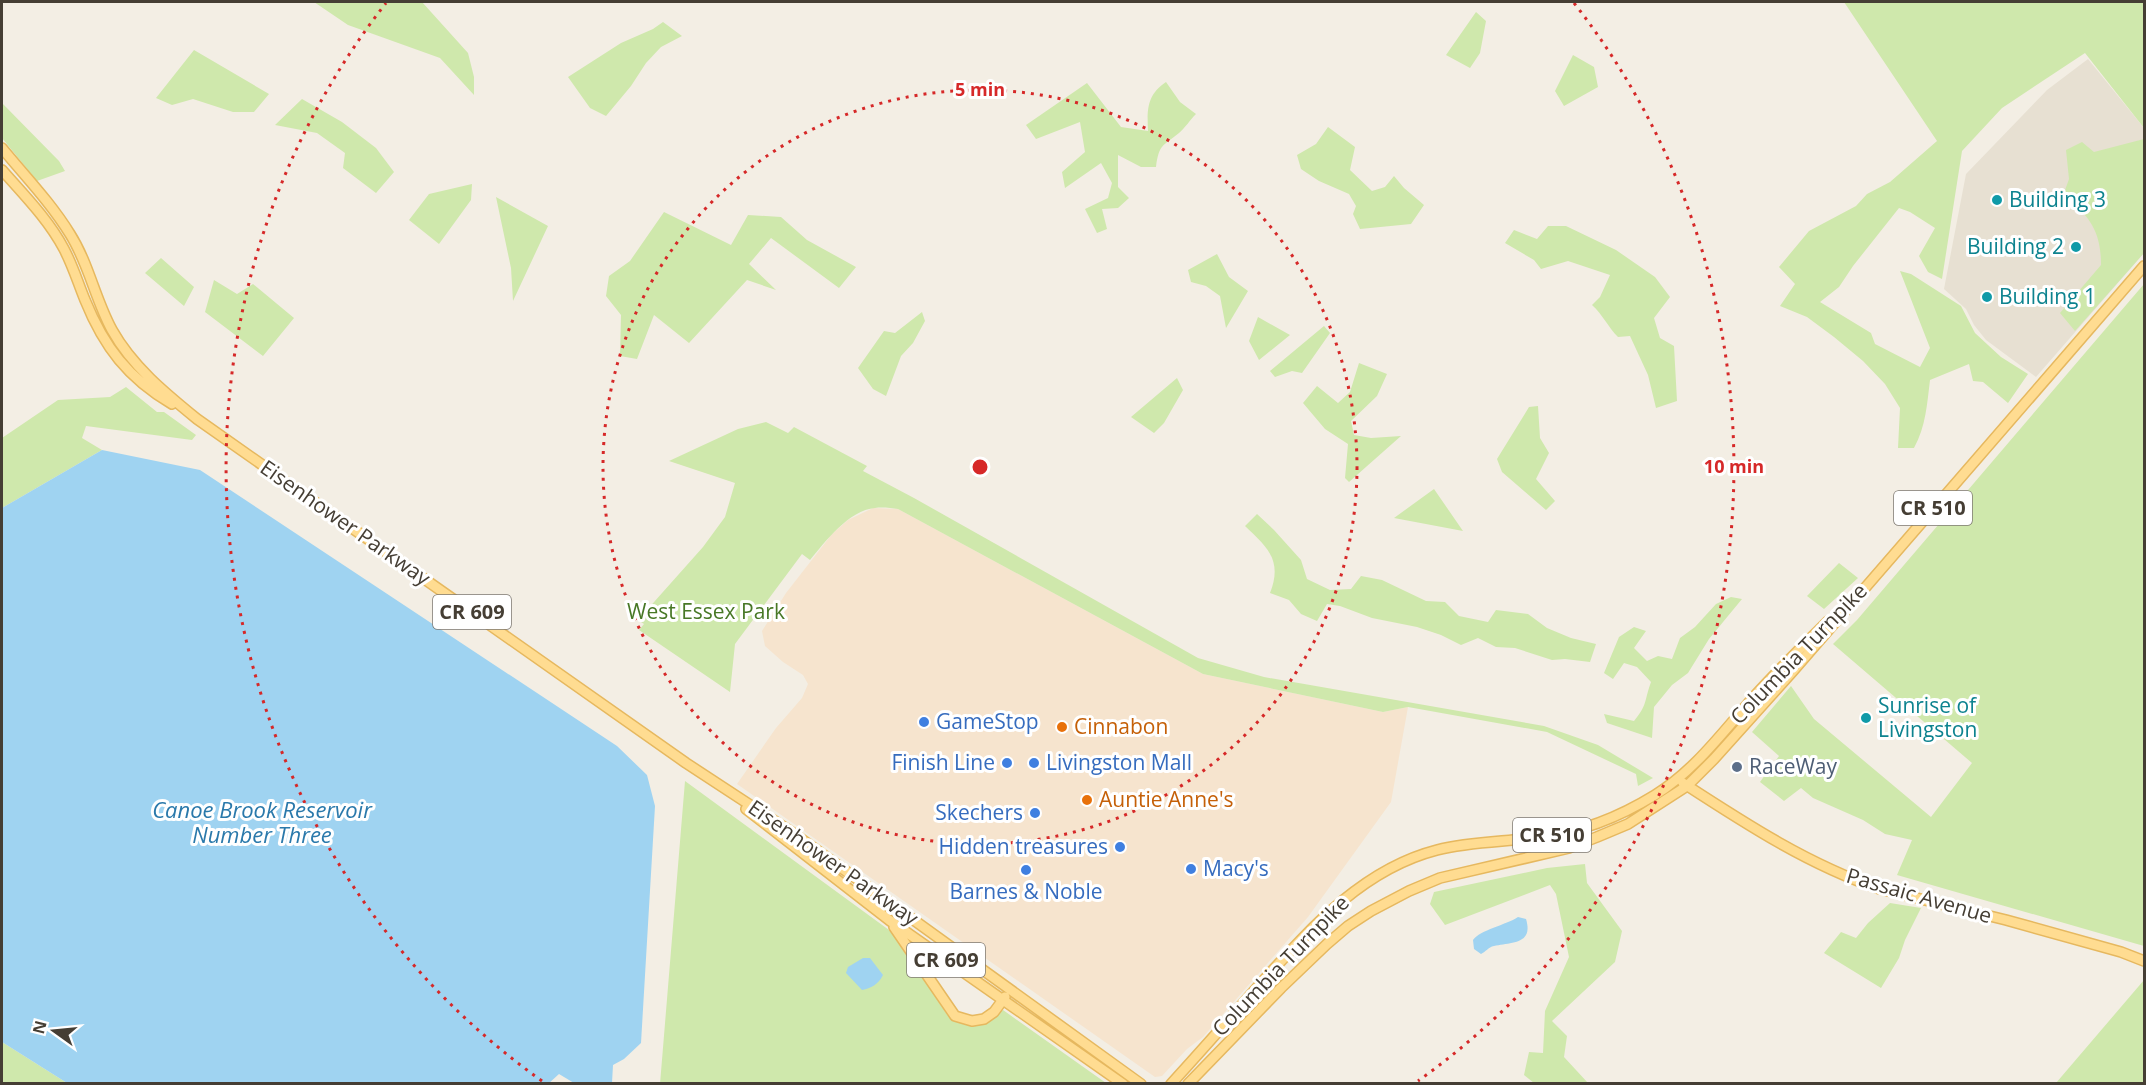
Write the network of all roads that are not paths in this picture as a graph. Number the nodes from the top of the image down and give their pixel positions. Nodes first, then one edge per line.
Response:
1 (2, 148) edge
2 (2, 170) edge
3 (2145, 266) edge
4 (197, 419) junction
5 (1871, 580) junction
6 (699, 772) junction
7 (1677, 779) junction
8 (1687, 786) junction
9 (889, 920) junction
10 (2145, 961) edge
11 (1009, 987) junction
12 (1003, 1000) junction
13 (1200, 1072) junction
14 (1171, 1082) edge
15 (1123, 1083) edge
16 (1141, 1083) edge
17 (1188, 1083) edge
18 (1194, 1083) edge

1 - 4 main road, Eisenhower Parkway / CR 609
2 - 4 main road, Eisenhower Parkway / CR 609
3 - 5 main road, CR 510
4 - 6 main road, Eisenhower Parkway / CR 609
5 - 7 main road, Columbia Turnpike / CR 510
5 - 8 main road, Columbia Turnpike / CR 510
6 - 9 main road, Eisenhower Parkway / CR 609
6 - 11 main road, Eisenhower Parkway / CR 609
7 - 8 main road, Passaic Avenue
7 - 14 main road, Columbia Turnpike / CR 510
8 - 10 main road, Passaic Avenue
8 - 13 main road, Columbia Turnpike / CR 510
9 - 12 main road, Eisenhower Parkway / CR 609
9 - 12 main road
11 - 12 main road
11 - 16 main road, Eisenhower Parkway / CR 609
12 - 15 main road, Eisenhower Parkway / CR 609
13 - 17 main road, Columbia Turnpike / CR 510
13 - 18 main road

